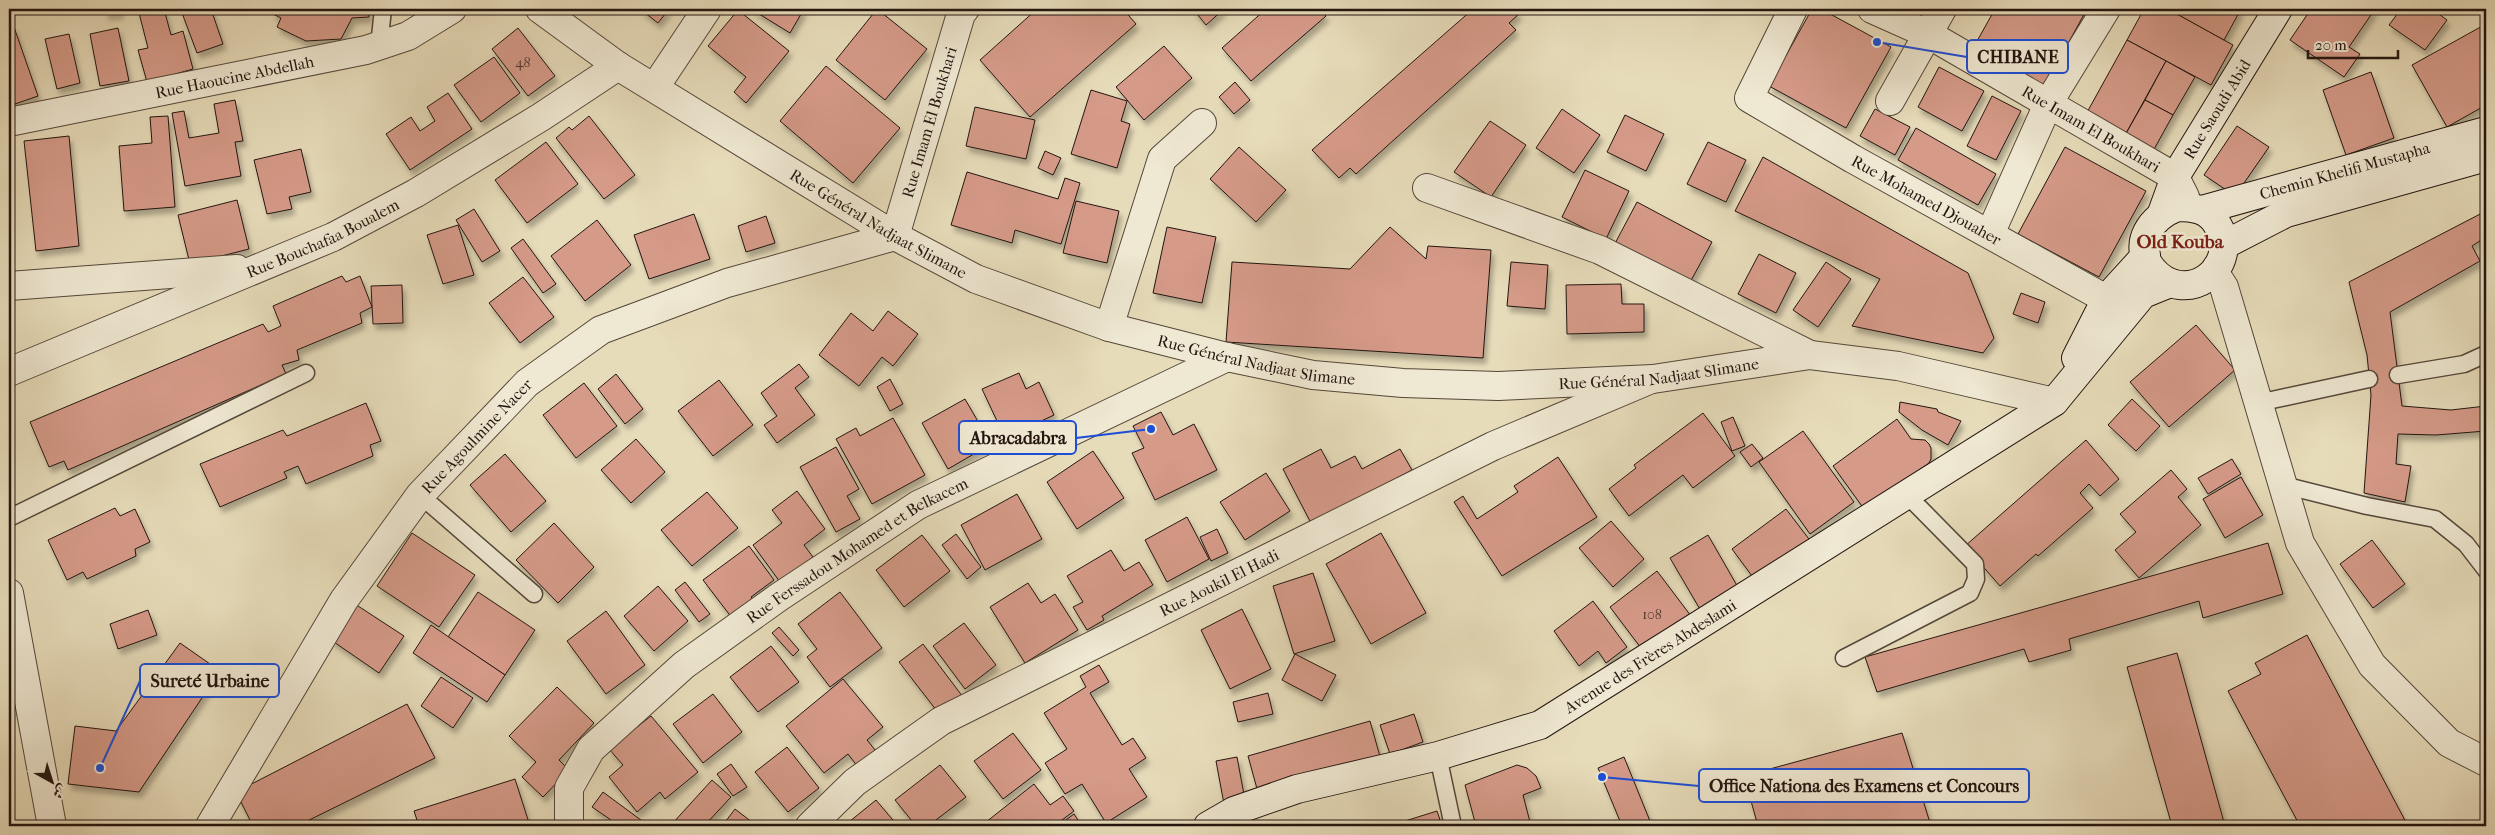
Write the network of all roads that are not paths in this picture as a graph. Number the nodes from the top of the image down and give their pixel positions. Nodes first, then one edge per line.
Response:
1 (383, 9) edge
2 (452, 9) edge
3 (540, 9) edge
4 (707, 9) edge
5 (965, 9) edge
6 (1793, 9) edge
7 (1872, 9) edge
8 (1942, 9) edge
9 (2106, 9) edge
10 (2278, 9) edge
11 (1928, 34) junction
12 (378, 46) junction
13 (618, 66) junction
14 (655, 87) junction
15 (1890, 101) dead end
16 (2049, 102) junction
17 (9, 122) edge
18 (1202, 123) dead end
19 (2486, 131) edge
20 (2486, 156) edge
21 (2175, 177) junction
22 (1427, 188) dead end
23 (2196, 208) junction
24 (2162, 213) junction
25 (1990, 234) junction
26 (895, 236) junction
27 (2146, 255) junction
28 (2221, 256) junction
29 (261, 267) junction
30 (2170, 283) junction
31 (9, 286) edge
32 (2106, 299) junction
33 (1109, 327) junction
34 (2486, 354) edge
35 (1810, 356) junction
36 (1227, 357) junction
37 (9, 372) edge
38 (306, 372) dead end
39 (2398, 375) dead end
40 (1653, 379) junction
41 (2369, 379) dead end
42 (2054, 402) junction
43 (2258, 403) junction
44 (2283, 485) junction
45 (1906, 494) junction
46 (420, 496) junction
47 (9, 518) edge
48 (2486, 570) edge
49 (9, 593) edge
50 (534, 594) dead end
51 (1844, 658) dead end
52 (1438, 756) junction
53 (2486, 762) edge
54 (52, 826) edge
55 (210, 826) edge
56 (569, 826) edge
57 (810, 826) edge
58 (1208, 826) edge
59 (1453, 826) edge

1 - 12 lane
2 - 12 street, Rue Haoucine Abdellah
3 - 13 street, Rue Général Nadjaat Slimane
4 - 14 street
5 - 26 street, Rue Imam El Boukhari
6 - 25 street, Rue Mohamed Djouaher
7 - 11 street, Rue Imam El Boukhari
8 - 11 street
9 - 16 street
10 - 21 street, Rue Saoudi Abid
11 - 15 street
11 - 16 street, Rue Imam El Boukhari
12 - 17 street, Rue Haoucine Abdellah
13 - 14 street, Rue Général Nadjaat Slimane
13 - 29 street, Rue Bouchafaa Boualem
14 - 26 street, Rue Général Nadjaat Slimane
16 - 21 street, Rue Imam El Boukhari
16 - 25 street
18 - 33 street
19 - 23 street, Chemin Khelifi Mustapha
20 - 28 street, Chemin Khelifi Mustapha
21 - 23 street, Rue Imam El Boukhari
21 - 24 street, Rue Saoudi Abid
22 - 35 street
23 - 24 street
23 - 28 street
24 - 27 street
25 - 32 street, Rue Mohamed Djouaher
26 - 33 street, Rue Général Nadjaat Slimane
26 - 46 street, Rue Agoulmine Nacer
27 - 30 street
27 - 32 street
28 - 30 street
28 - 43 street
29 - 31 street
29 - 37 street, Rue Bouchafaa Boualem
30 - 42 street
32 - 42 street
33 - 36 street, Rue Général Nadjaat Slimane
34 - 39 lane
35 - 40 street, Rue Général Nadjaat Slimane
35 - 42 street, Rue Général Nadjaat Slimane
36 - 40 street, Rue Général Nadjaat Slimane
36 - 56 street, Rue Ferssadou Mohamed et Belkacem
38 - 47 lane
40 - 57 street, Rue Aoukil El Hadi
41 - 43 lane
42 - 45 street, Avenue des Frères Abdeslami
43 - 44 street
44 - 48 lane
44 - 53 street
45 - 51 lane
45 - 52 street, Avenue des Frères Abdeslami
46 - 50 lane
46 - 55 street, Rue Agoulmine Nacer
49 - 54 street
52 - 58 street, Avenue des Frères Abdeslami
52 - 59 lane

